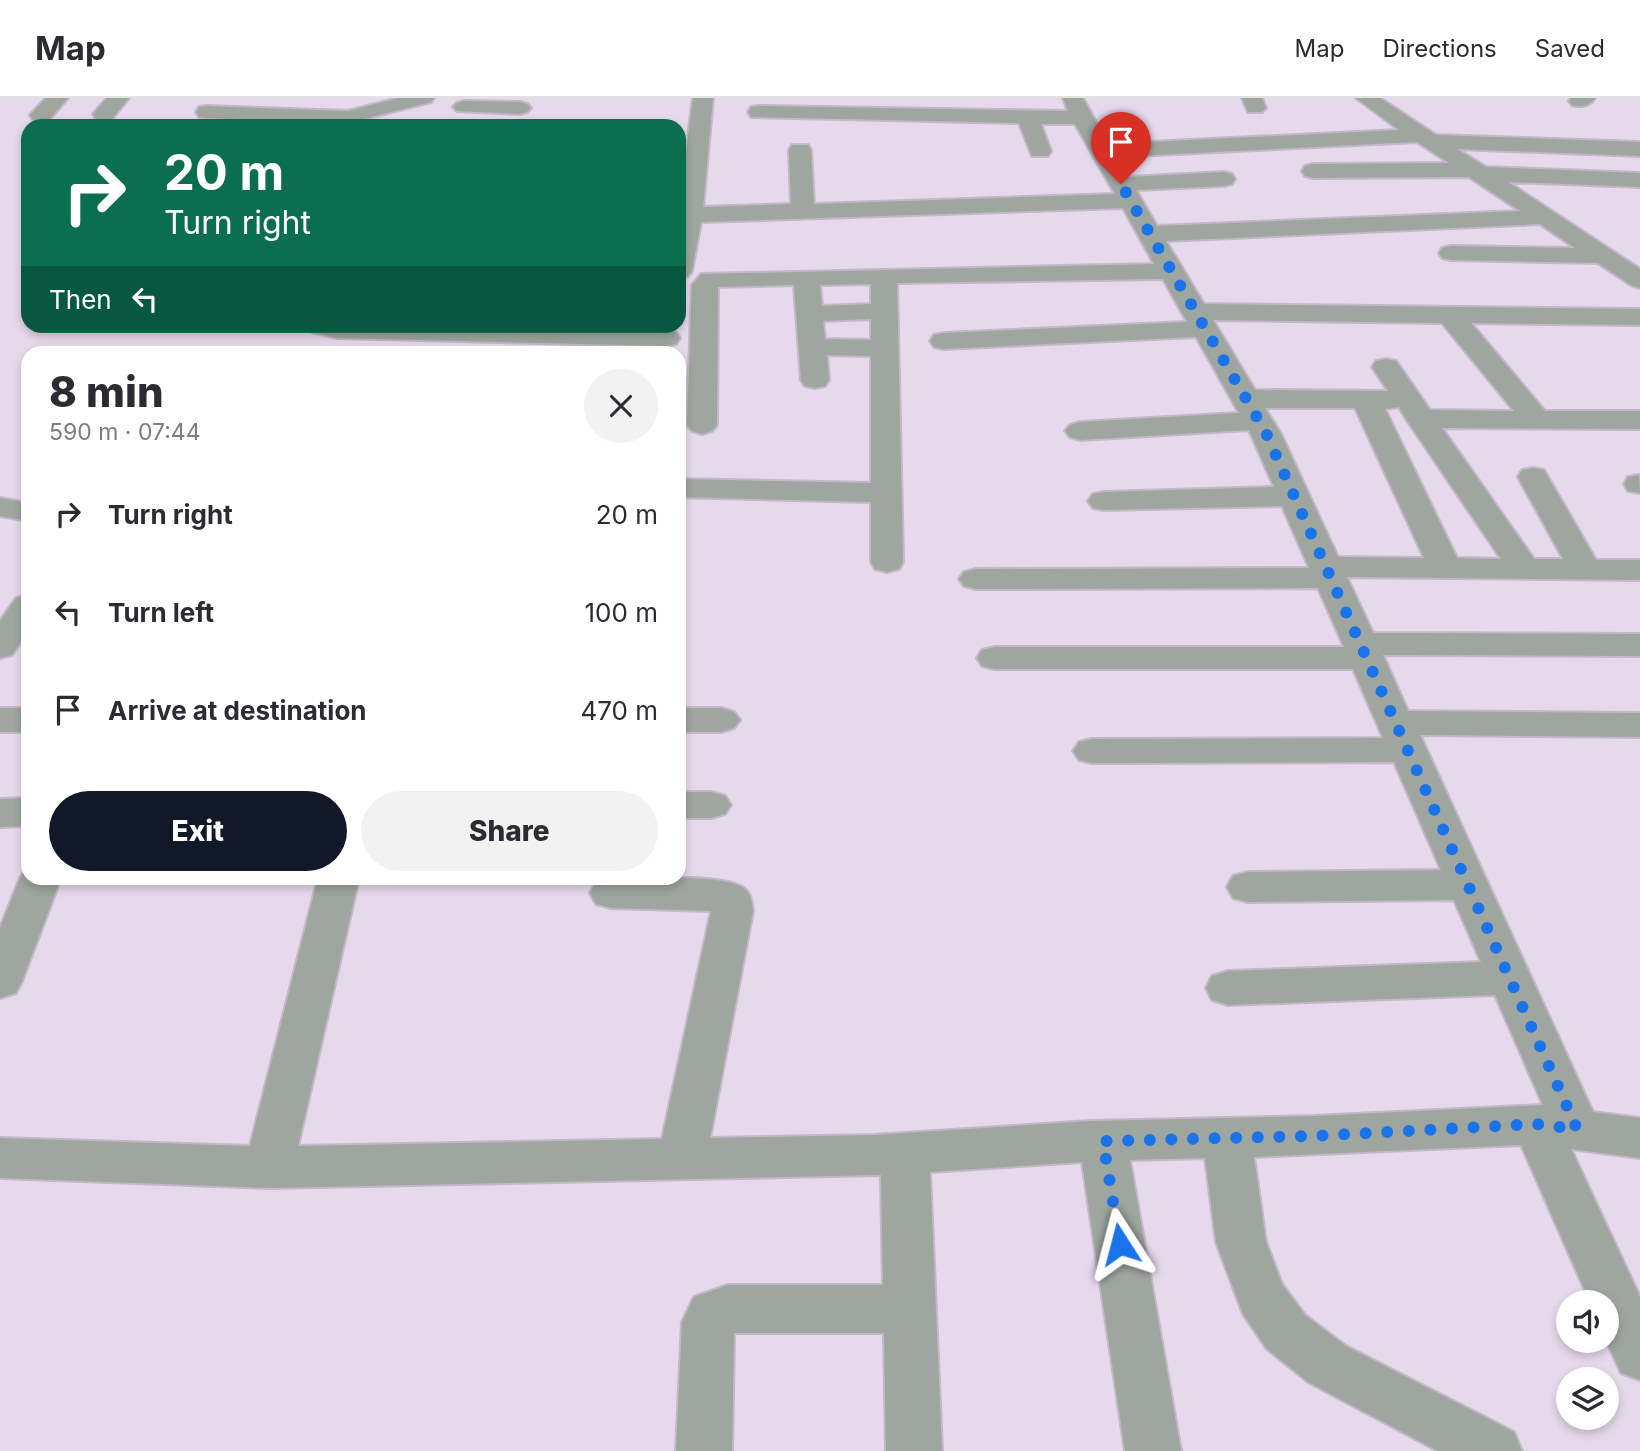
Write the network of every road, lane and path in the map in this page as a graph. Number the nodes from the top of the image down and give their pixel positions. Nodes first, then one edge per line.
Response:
1 (58, 98) edge
2 (119, 98) edge
3 (424, 98) edge
4 (703, 98) edge
5 (1366, 98) edge
6 (464, 107) dead end
7 (1078, 108) edge
8 (521, 111) edge
9 (207, 112) dead end
10 (759, 112) dead end
11 (104, 114) dead end
12 (384, 115) edge
13 (946, 115) junction
14 (41, 116) dead end
15 (1028, 117) junction
16 (270, 119) edge
17 (302, 119) edge
18 (409, 119) edge
19 (947, 138) dead end
20 (1427, 138) junction
21 (1320, 140) junction
22 (1640, 149) edge
23 (800, 150) dead end
24 (1040, 151) dead end
25 (1101, 151) junction
26 (1348, 170) junction
27 (1313, 171) dead end
28 (1478, 172) junction
29 (1224, 179) dead end
30 (1640, 180) edge
31 (1126, 192) junction
32 (686, 203) edge
33 (1323, 208) dead end
34 (803, 212) junction
35 (686, 215) edge
36 (1546, 217) junction
37 (1164, 247) junction
38 (1451, 253) dead end
39 (1022, 255) dead end
40 (1604, 256) junction
41 (884, 276) junction
42 (807, 278) junction
43 (1640, 280) edge
44 (885, 311) junction
45 (810, 314) junction
46 (1450, 315) junction
47 (1640, 317) edge
48 (1200, 320) junction
49 (686, 326) edge
50 (399, 333) edge
51 (481, 337) edge
52 (944, 341) dead end
53 (641, 346) edge
54 (813, 347) junction
55 (885, 348) junction
56 (1386, 367) dead end
57 (686, 378) edge
58 (815, 380) dead end
59 (1366, 400) junction
60 (1415, 409) junction
61 (1253, 410) junction
62 (1536, 419) junction
63 (1640, 420) edge
64 (702, 425) dead end
65 (1080, 431) dead end
66 (1533, 477) dead end
67 (686, 488) edge
68 (886, 493) junction
69 (1294, 496) junction
70 (1104, 501) dead end
71 (0, 508) edge
72 (21, 511) edge
73 (887, 562) dead end
74 (1445, 568) junction
75 (1524, 569) junction
76 (1585, 570) junction
77 (1640, 570) edge
78 (1328, 572) junction
79 (976, 579) dead end
80 (21, 616) edge
81 (1640, 645) edge
82 (0, 647) edge
83 (1364, 651) junction
84 (995, 658) dead end
85 (0, 720) edge
86 (21, 720) edge
87 (686, 720) edge
88 (721, 720) dead end
89 (1640, 725) edge
90 (1402, 736) junction
91 (1092, 751) dead end
92 (21, 812) edge
93 (0, 813) edge
94 (1468, 884) junction
95 (38, 885) edge
96 (337, 885) edge
97 (1248, 887) dead end
98 (611, 893) dead end
99 (1510, 978) junction
100 (0, 981) edge
101 (1228, 988) dead end
102 (1557, 1127) junction
103 (1227, 1138) junction
104 (1640, 1138) edge
105 (1103, 1141) junction
106 (905, 1153) junction
107 (0, 1158) edge
108 (682, 1158) junction
109 (269, 1167) junction
110 (910, 1309) junction
111 (1640, 1355) edge
112 (704, 1451) edge
113 (914, 1451) edge
114 (1153, 1451) edge
115 (1494, 1451) edge

1 - 14 street
2 - 11 street
3 - 12 street
4 - 32 street
5 - 20 street
6 - 8 street
7 - 15 street
7 - 25 street
9 - 16 street
10 - 13 street
12 - 17 street
12 - 18 street
13 - 15 street
13 - 19 street
15 - 24 street
20 - 21 street
20 - 22 street
20 - 28 street
21 - 25 street
21 - 26 street
23 - 34 street
25 - 31 street
26 - 27 street
26 - 28 street
28 - 30 street
28 - 36 street
29 - 31 street
31 - 34 street
31 - 37 street
33 - 37 street
34 - 35 street
36 - 37 street
36 - 40 street
37 - 39 street
37 - 41 street
37 - 48 street
38 - 40 street
40 - 43 street
41 - 42 street
41 - 44 street
42 - 45 street
42 - 49 street
44 - 45 street
44 - 55 street
45 - 54 street
46 - 47 street
46 - 48 street
46 - 62 street
48 - 52 street
48 - 61 street
50 - 51 street
51 - 53 street
54 - 55 street
54 - 58 street
55 - 68 street
56 - 60 street
57 - 64 street
59 - 60 street
59 - 61 street
59 - 74 street
60 - 62 street
60 - 75 street
61 - 65 street
61 - 69 street
62 - 63 street
66 - 76 street
67 - 68 street
68 - 73 street
69 - 70 street
69 - 78 street
71 - 72 street
74 - 75 street
74 - 78 street
75 - 76 street
76 - 77 street
78 - 79 street
78 - 83 street
80 - 82 street
81 - 83 street
83 - 84 street
83 - 90 street
85 - 86 street
87 - 88 street
89 - 90 street
90 - 91 street
90 - 94 street
92 - 93 street
94 - 97 street
94 - 99 street
95 - 100 street
96 - 109 street
98 - 108 street
99 - 101 street
99 - 102 street
102 - 103 street
102 - 104 street
102 - 111 street
103 - 105 street
103 - 115 street
105 - 106 street
105 - 114 street
106 - 108 street
106 - 110 street
107 - 109 street
108 - 109 street
110 - 112 street
110 - 113 street

